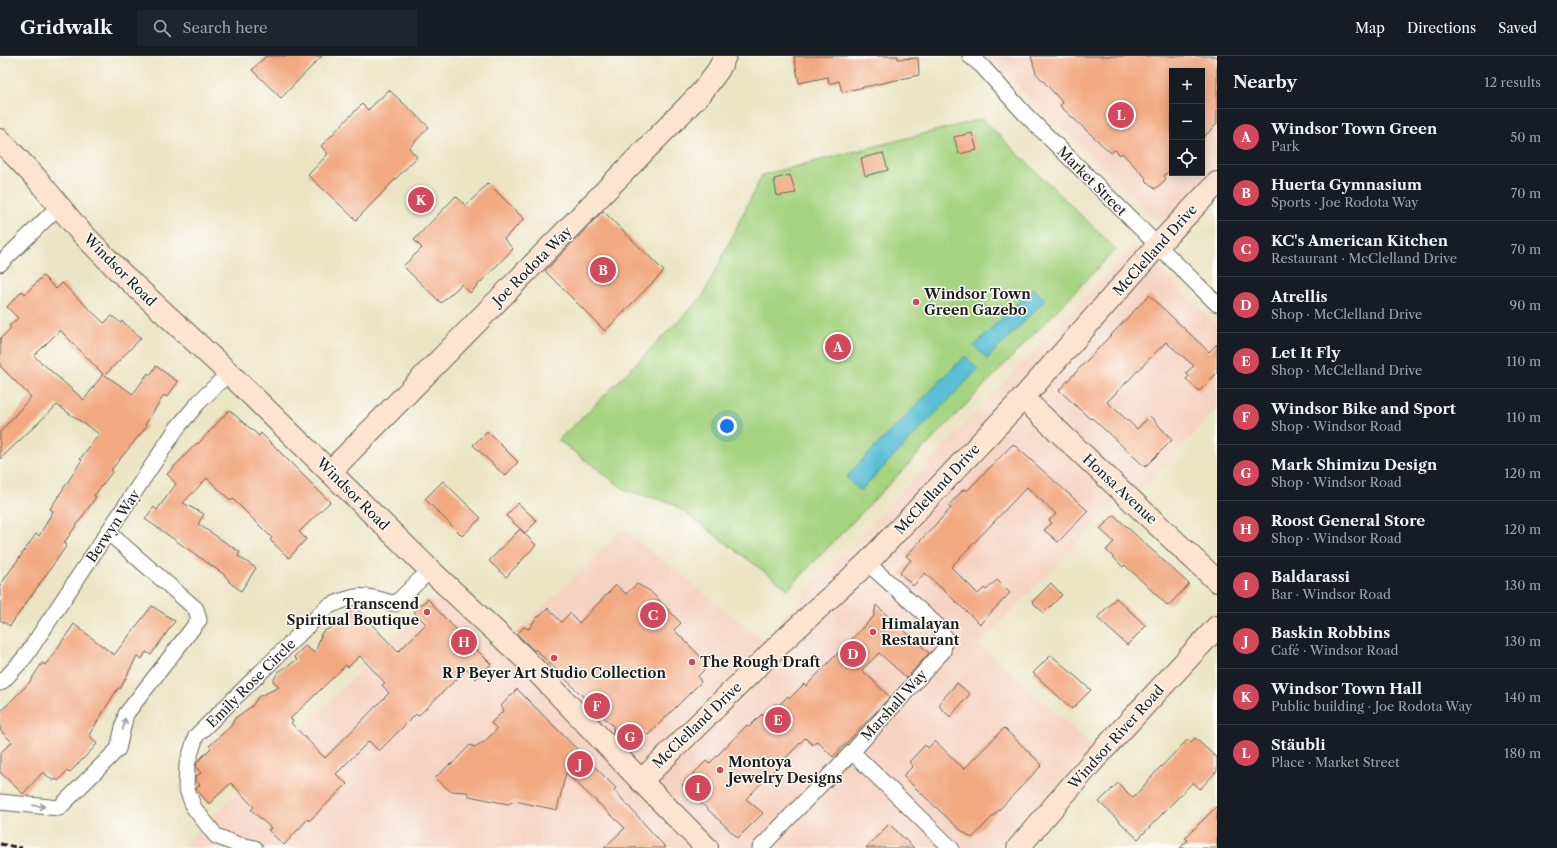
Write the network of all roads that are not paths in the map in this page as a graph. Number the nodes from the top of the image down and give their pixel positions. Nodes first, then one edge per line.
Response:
1 (725, 56) edge
2 (970, 56) edge
3 (0, 140) edge
4 (1217, 183) edge
5 (59, 206) junction
6 (1156, 246) junction
7 (0, 264) edge
8 (1217, 304) edge
9 (229, 373) junction
10 (1023, 398) junction
11 (331, 471) junction
12 (108, 533) junction
13 (867, 563) junction
14 (430, 570) junction
15 (1217, 581) edge
16 (1217, 627) edge
17 (0, 683) edge
18 (852, 752) junction
19 (641, 781) junction
20 (0, 802) edge
21 (255, 848) edge
22 (707, 848) edge
23 (760, 848) edge
24 (951, 848) edge
25 (1018, 848) edge

1 - 11 street, Joe Rodota Way
2 - 6 street, Market Street
3 - 5 street, Windsor Road
4 - 6 street, McClelland Drive
5 - 7 street
5 - 9 street, Windsor Road
6 - 8 street, Market Street
6 - 10 street, McClelland Drive
9 - 11 street, Windsor Road
9 - 12 street, Berwyn Way
10 - 13 street, McClelland Drive
10 - 15 street, Honsa Avenue
11 - 14 street, Windsor Road
12 - 17 street, Berwyn Way
20 -> 12 street
13 - 18 street, Marshall Way
13 - 19 street, McClelland Drive
14 - 19 street, Windsor Road
14 - 21 street, Emily Rose Circle
16 - 25 street, Windsor River Road
18 - 23 street, Marshall Way
18 - 24 street
19 - 22 street, Windsor Road

